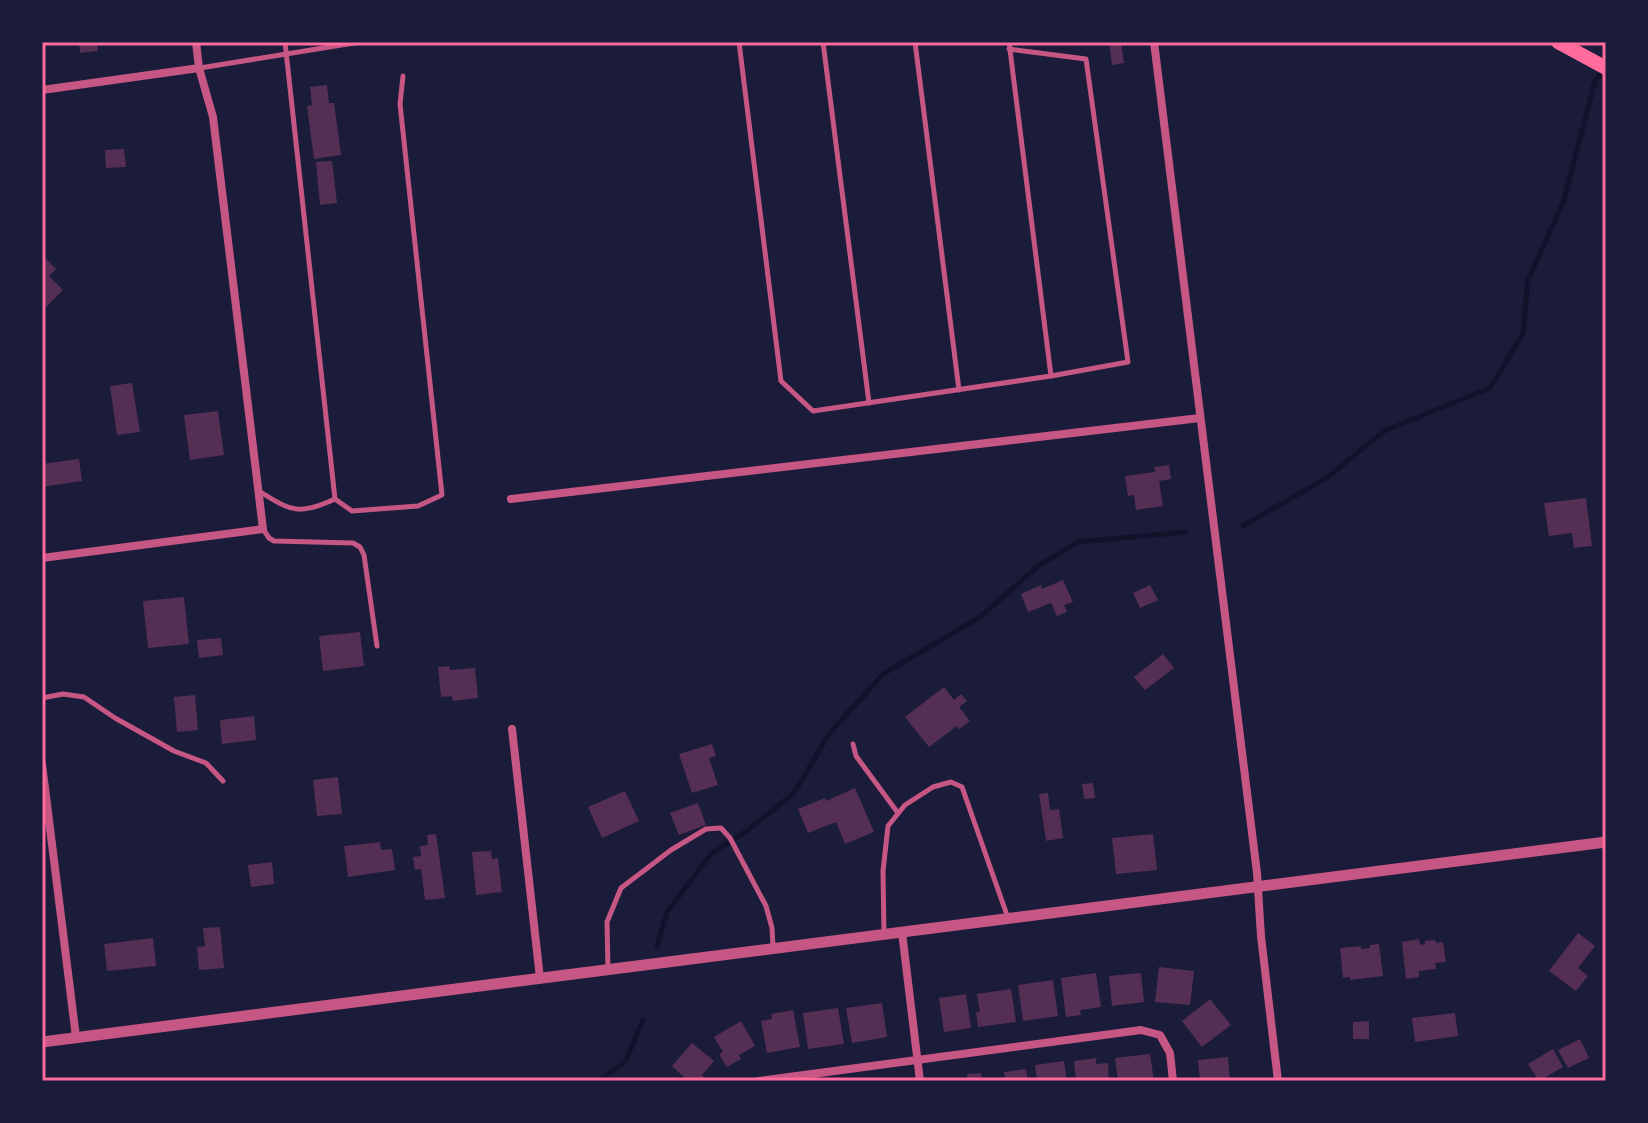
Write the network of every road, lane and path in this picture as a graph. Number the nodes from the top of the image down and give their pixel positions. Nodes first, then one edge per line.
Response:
1 (196, 42) edge
2 (285, 42) edge
3 (360, 42) edge
4 (739, 42) edge
5 (823, 42) edge
6 (915, 42) edge
7 (1154, 42) edge
8 (1558, 42) edge
9 (1009, 46) edge
10 (287, 54) junction
11 (1600, 64) edge
12 (199, 68) junction
13 (403, 76) dead end
14 (42, 90) edge
15 (1051, 376) junction
16 (959, 390) junction
17 (869, 403) junction
18 (1200, 418) junction
19 (259, 491) junction
20 (335, 499) junction
21 (511, 499) dead end
22 (263, 529) junction
23 (42, 558) edge
24 (377, 646) dead end
25 (42, 698) edge
26 (512, 729) dead end
27 (853, 744) dead end
28 (42, 764) edge
29 (223, 781) dead end
30 (898, 813) junction
31 (1606, 842) edge
32 (1257, 887) junction
33 (1008, 919) junction
34 (902, 932) junction
35 (884, 934) junction
36 (773, 948) junction
37 (608, 970) junction
38 (540, 978) junction
39 (76, 1037) junction
40 (42, 1042) edge
41 (918, 1060) junction
42 (759, 1081) edge
43 (920, 1081) edge
44 (1173, 1081) edge
45 (1278, 1081) edge

1 - 12 street
2 - 10 lane
3 - 10 lane
4 - 17 lane
5 - 17 lane
6 - 16 lane
7 - 18 street
8 - 11 main road
9 - 15 lane
9 - 15 lane
10 - 12 lane
10 - 20 lane
12 - 14 street
12 - 19 street
13 - 20 lane
15 - 16 lane
16 - 17 lane
18 - 21 street
18 - 32 street
19 - 20 lane
19 - 22 street
22 - 23 street
22 - 24 lane
25 - 29 lane
26 - 38 street
27 - 30 lane
28 - 39 street
30 - 33 lane
30 - 35 lane
31 - 32 street
32 - 33 street
32 - 45 street
33 - 34 street
34 - 35 street
34 - 41 street
35 - 36 street
36 - 37 street
36 - 37 lane
37 - 38 street
38 - 39 street
39 - 40 street
41 - 42 street
41 - 43 street
41 - 44 street

